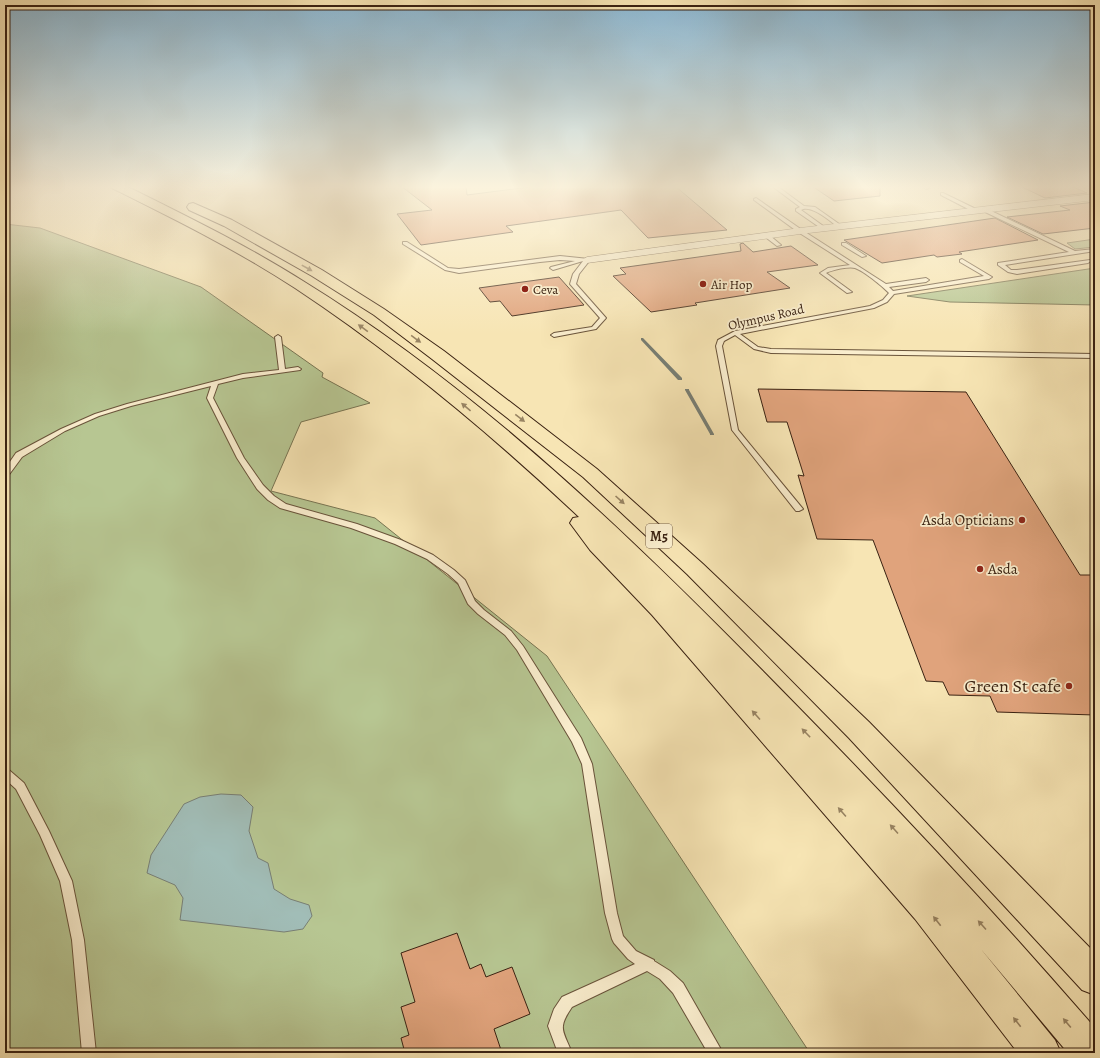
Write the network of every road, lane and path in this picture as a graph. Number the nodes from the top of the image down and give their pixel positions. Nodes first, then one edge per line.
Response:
1 (216, 235) edge
2 (250, 235) edge
3 (763, 235) edge
4 (766, 235) edge
5 (807, 235) edge
6 (1035, 235) edge
7 (405, 243) dead end
8 (844, 244) dead end
9 (779, 245) dead end
10 (853, 249) junction
11 (1095, 250) edge
12 (834, 252) junction
13 (1074, 253) junction
14 (864, 256) dead end
15 (587, 260) junction
16 (962, 261) dead end
17 (1088, 261) dead end
18 (856, 266) junction
19 (553, 268) dead end
20 (926, 280) dead end
21 (886, 286) junction
22 (849, 292) dead end
23 (892, 293) junction
24 (735, 333) junction
25 (554, 335) dead end
26 (278, 337) dead end
27 (1095, 356) edge
28 (298, 369) dead end
29 (282, 371) junction
30 (215, 383) junction
31 (5, 474) edge
32 (548, 478) junction
33 (799, 509) dead end
34 (5, 773) edge
35 (649, 964) junction
36 (1095, 978) edge
37 (89, 1053) edge
38 (565, 1053) edge
39 (716, 1053) edge
40 (1042, 1053) edge
41 (1092, 1053) edge

32 -> 1 highway, M5
2 -> 36 highway, M5
3 - 15 street
4 - 9 lane
5 - 12 lane
6 - 13 lane
7 - 15 lane
8 - 10 lane
10 - 12 lane
10 - 14 lane
11 - 13 lane
12 - 18 lane
13 - 17 lane
15 - 19 lane
15 - 25 lane
16 - 23 lane
18 - 21 lane
18 - 22 lane
20 - 21 lane
21 - 23 lane
23 - 24 lane, Olympus Road
24 - 27 lane
24 - 33 lane, Olympus Road
26 - 29 lane
28 - 29 lane
29 - 30 lane
30 - 31 lane
30 - 35 lane
40 -> 32 highway, M5
41 -> 32 highway, M5
34 - 37 lane
35 - 38 lane
35 - 39 lane

